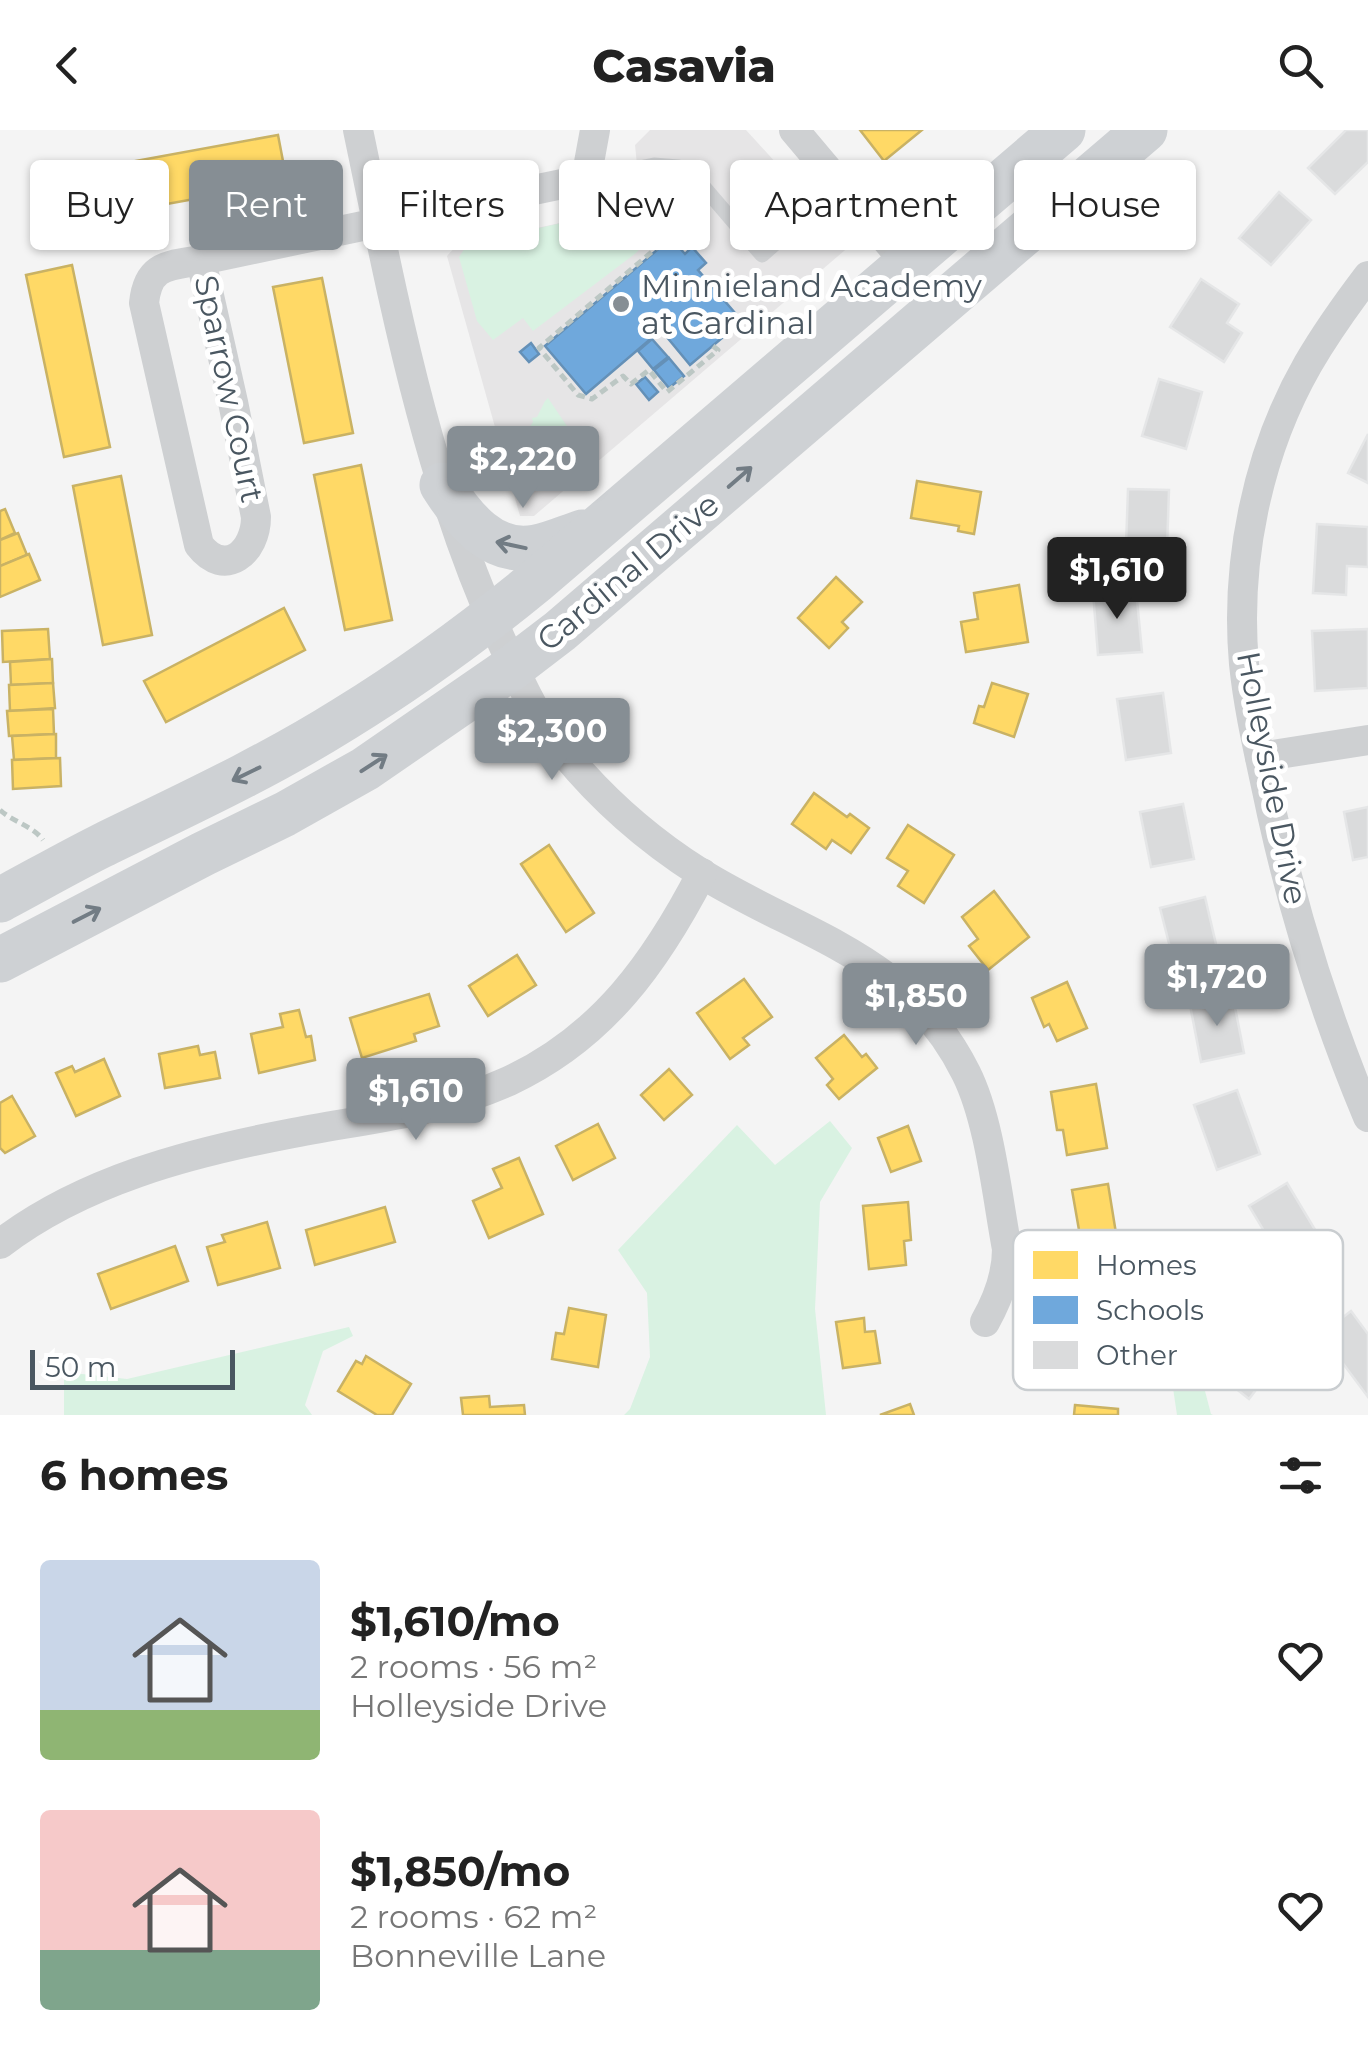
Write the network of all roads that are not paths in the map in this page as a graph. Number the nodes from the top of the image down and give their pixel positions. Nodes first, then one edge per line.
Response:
1 (358, 130) edge
2 (595, 130) edge
3 (794, 130) edge
4 (1063, 130) edge
5 (1145, 130) edge
6 (364, 160) edge
7 (589, 160) edge
8 (820, 160) edge
9 (710, 194) edge
10 (730, 218) edge
11 (363, 226) edge
12 (384, 250) edge
13 (895, 250) edge
14 (201, 260) junction
15 (906, 264) junction
16 (1368, 276) edge
17 (442, 485) junction
18 (602, 524) junction
19 (491, 618) junction
20 (514, 667) junction
21 (1368, 740) edge
22 (1260, 758) junction
23 (702, 873) junction
24 (0, 900) edge
25 (0, 960) edge
26 (1368, 1118) edge
27 (0, 1244) edge
28 (985, 1322) dead end

1 - 6 street
2 - 7 street
3 - 8 street
4 - 15 main road, Cardinal Drive
20 -> 5 main road, Cardinal Drive
9 - 10 lane
11 - 14 street, Sparrow Court
12 - 17 street
13 - 15 street
14 - 14 street, Sparrow Court
15 - 18 main road, Cardinal Drive
16 - 22 street, Holleyside Drive
18 -> 17 main road
17 - 19 street
18 - 19 main road, Cardinal Drive
19 - 20 street
19 -> 24 main road, Cardinal Drive
20 - 23 street
25 -> 20 main road, Cardinal Drive
21 - 22 street
22 - 26 street, Holleyside Drive
23 - 27 street
23 - 28 street

